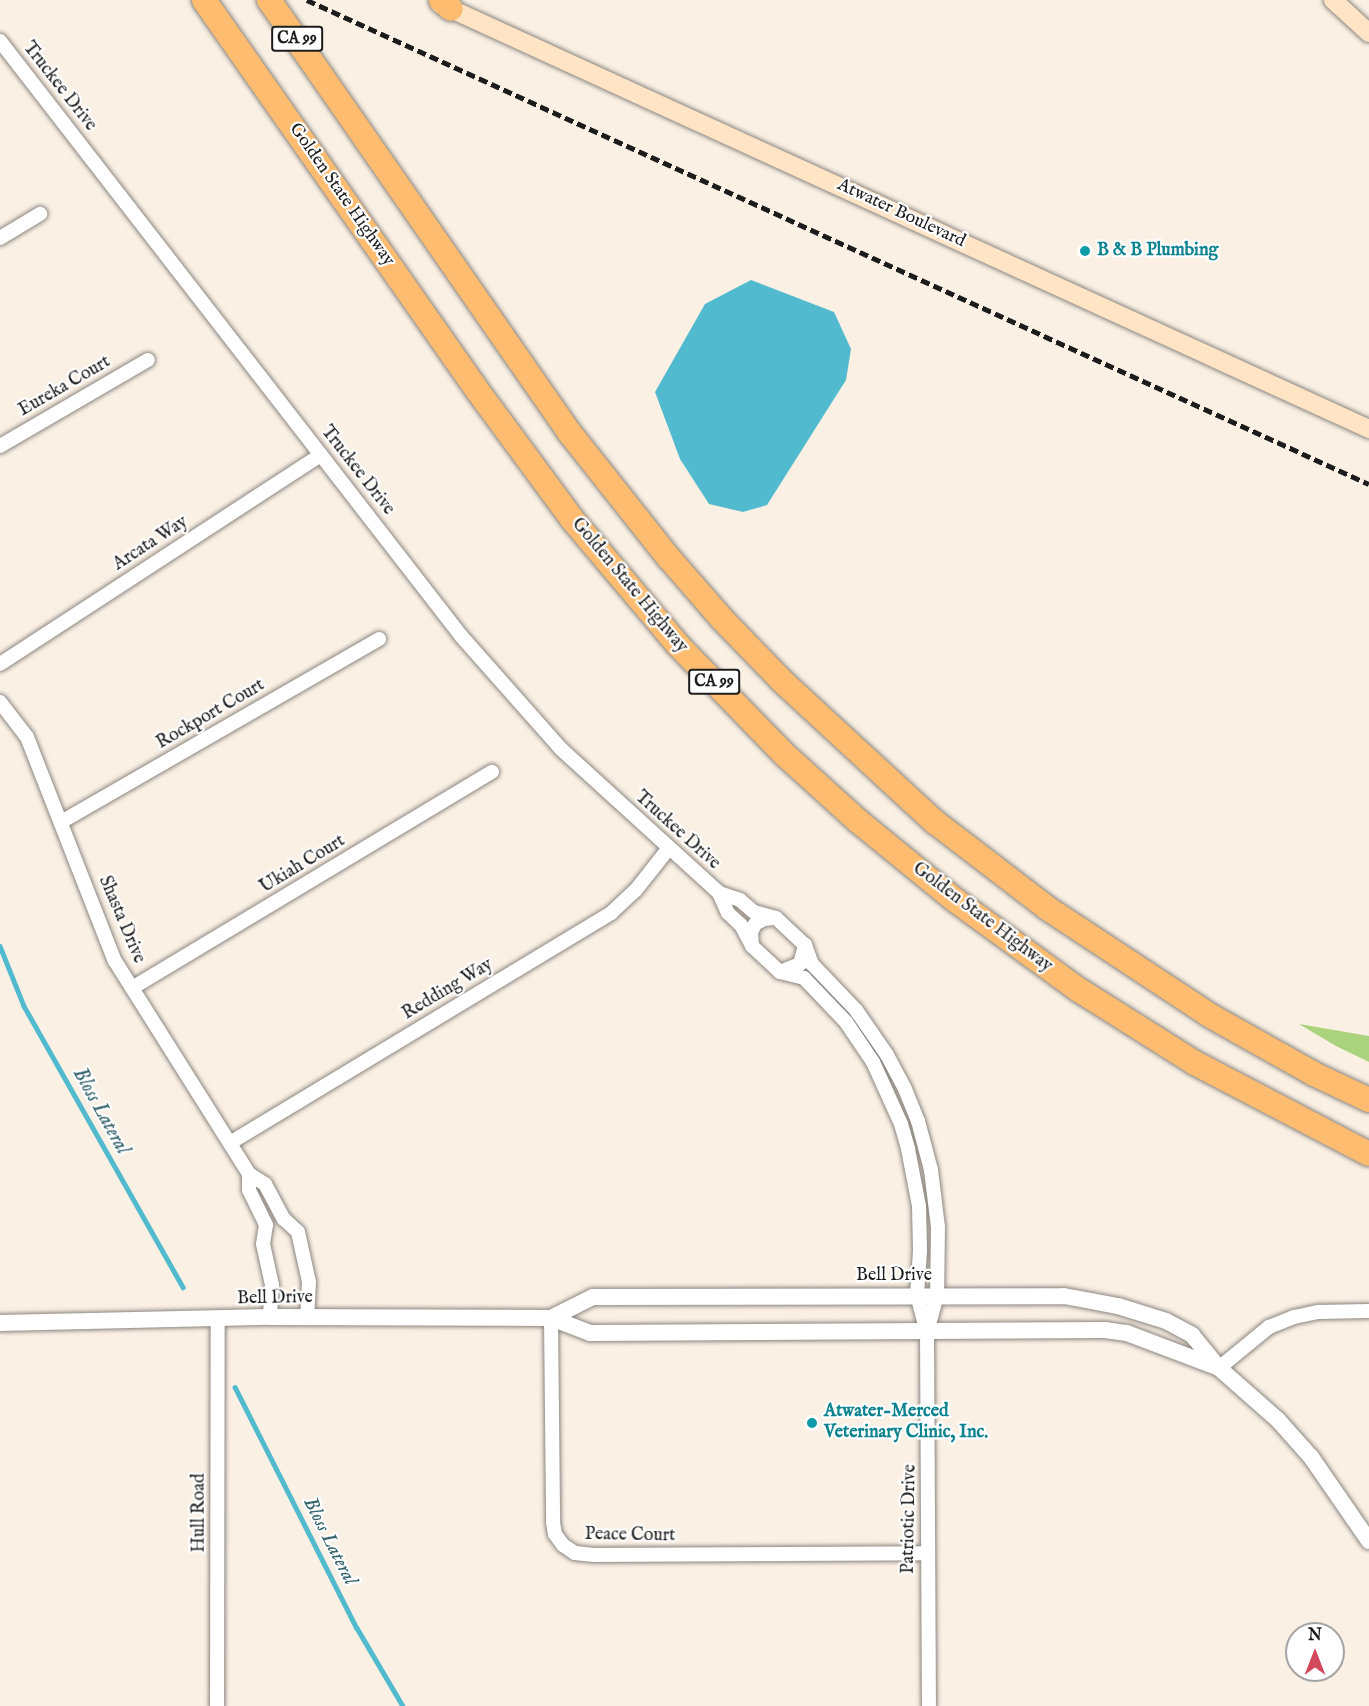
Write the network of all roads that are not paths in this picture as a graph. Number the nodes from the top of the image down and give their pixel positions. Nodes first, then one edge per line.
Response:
1 (204, 0) edge
2 (269, 0) edge
3 (1334, 0) edge
4 (441, 3) edge
5 (1369, 33) edge
6 (0, 41) edge
7 (40, 214) dead end
8 (0, 238) edge
9 (148, 360) dead end
10 (1369, 429) edge
11 (0, 446) edge
12 (321, 455) junction
13 (380, 639) dead end
14 (0, 664) edge
15 (0, 702) edge
16 (492, 772) dead end
17 (61, 822) junction
18 (669, 848) junction
19 (719, 893) junction
20 (776, 918) junction
21 (805, 945) junction
22 (752, 946) junction
23 (780, 972) junction
24 (132, 988) junction
25 (866, 1038) junction
26 (1369, 1100) edge
27 (230, 1143) junction
28 (925, 1146) junction
29 (908, 1149) junction
30 (1369, 1154) edge
31 (249, 1174) junction
32 (284, 1220) junction
33 (266, 1225) junction
34 (917, 1295) junction
35 (937, 1295) junction
36 (1369, 1311) edge
37 (270, 1317) junction
38 (307, 1317) junction
39 (551, 1318) junction
40 (219, 1319) junction
41 (0, 1323) edge
42 (927, 1332) junction
43 (1219, 1368) junction
44 (1369, 1541) edge
45 (928, 1553) junction
46 (217, 1706) edge
47 (929, 1706) edge

1 - 30 highway, Golden State Highway / CA 99
2 - 26 highway, CA 99
3 - 5 main road
4 - 10 main road, Atwater Boulevard
6 - 12 street, Truckee Drive
7 - 8 street
9 - 11 street, Eureka Court
12 - 14 street, Arcata Way
12 - 18 street, Truckee Drive
13 - 17 street, Rockport Court
15 - 17 street, Shasta Drive
16 - 24 street, Ukiah Court
17 - 24 street, Shasta Drive
18 - 19 street, Truckee Drive
18 - 27 street, Redding Way
19 - 20 street, Truckee Drive
19 - 22 street, Truckee Drive
20 - 21 street, Truckee Drive
20 - 22 street
21 - 23 street
21 - 25 street, Truckee Drive
22 - 23 street, Truckee Drive
23 - 25 street, Truckee Drive
24 - 27 street, Shasta Drive
25 - 28 street, Truckee Drive
25 - 29 street, Truckee Drive
27 - 31 street, Shasta Drive
28 - 29 street
28 - 35 street, Truckee Drive
29 - 34 street, Truckee Drive
31 - 32 street, Shasta Drive
31 - 33 street, Shasta Drive
32 - 33 street
32 - 38 street, Shasta Drive
33 - 37 street, Shasta Drive
34 - 35 street, Bell Drive
34 - 39 street, Bell Drive
34 - 42 street, Truckee Drive
35 - 42 street, Truckee Drive
35 - 43 street, Bell Drive
36 - 43 street
37 - 38 street, Bell Drive
37 - 40 street, Bell Drive
38 - 39 street, Bell Drive
39 - 42 street, Bell Drive
39 - 45 street, Peace Court
40 - 41 street, Bell Drive
40 - 46 street, Hull Road
42 - 43 street, Bell Drive
42 - 45 street, Patriotic Drive
43 - 44 street, Bell Drive
45 - 47 street, Patriotic Drive

